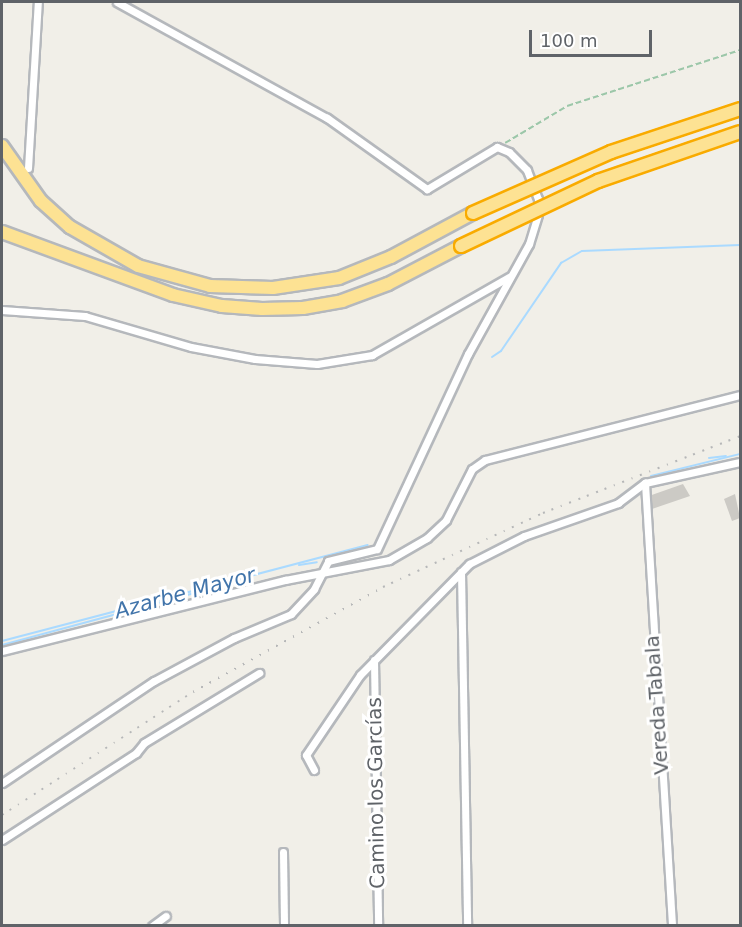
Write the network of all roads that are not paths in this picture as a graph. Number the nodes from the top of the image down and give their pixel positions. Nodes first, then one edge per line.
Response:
1 (38, 2) edge
2 (117, 2) edge
3 (741, 109) edge
4 (741, 132) edge
5 (2, 147) edge
6 (28, 168) dead end
7 (2, 232) edge
8 (511, 276) junction
9 (2, 310) edge
10 (741, 395) edge
11 (741, 462) edge
12 (645, 483) junction
13 (325, 572) junction
14 (461, 572) junction
15 (2, 651) edge
16 (374, 660) junction
17 (260, 673) dead end
18 (314, 770) dead end
19 (2, 783) edge
20 (2, 840) edge
21 (283, 852) dead end
22 (165, 916) dead end
23 (152, 926) edge
24 (284, 926) edge
25 (378, 926) edge
26 (467, 926) edge
27 (672, 926) edge

1 - 6 street
2 - 8 street
3 - 5 highway, bridge
4 - 7 highway, bridge
8 - 9 street
8 - 13 street
10 - 13 street
11 - 12 street
12 - 14 street
12 - 27 street, Vereda Tabala
13 - 15 street
13 - 19 street
14 - 16 street
14 - 26 street
16 - 18 street
16 - 25 street, Camino los Garcías
17 - 20 street
21 - 24 street
22 - 23 street

